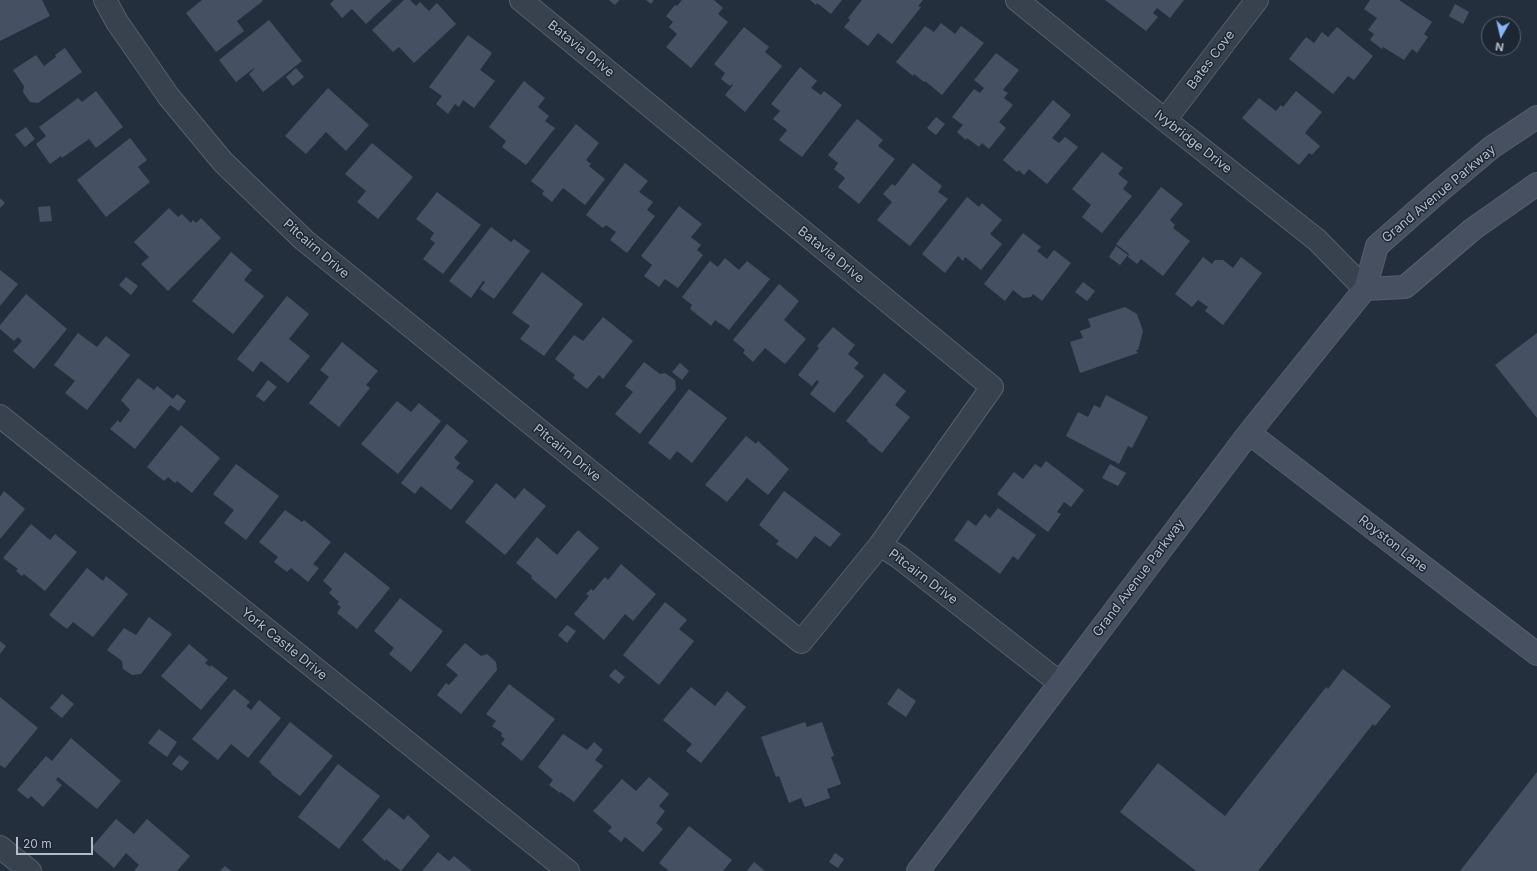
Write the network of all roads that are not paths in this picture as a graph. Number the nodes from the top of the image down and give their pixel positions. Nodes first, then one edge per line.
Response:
1 (105, 0) edge
2 (521, 0) edge
3 (1017, 0) edge
4 (1257, 0) edge
5 (1537, 117) edge
6 (1165, 120) junction
7 (1537, 184) edge
8 (1365, 289) junction
9 (0, 416) edge
10 (1249, 433) junction
11 (880, 545) junction
12 (1537, 654) edge
13 (1060, 683) junction
14 (0, 847) edge
15 (30, 871) edge
16 (568, 871) edge
17 (918, 871) edge

1 - 11 street, Pitcairn Drive
2 - 11 street, Batavia Drive
3 - 6 street, Ivybridge Drive
4 - 6 street, Bates Cove
5 - 8 main road, Grand Avenue Parkway
6 - 8 street, Ivybridge Drive
7 - 8 main road
8 - 10 main road, Grand Avenue Parkway
9 - 16 street, York Castle Drive
10 - 12 main road, Royston Lane
10 - 13 main road, Grand Avenue Parkway
11 - 13 street, Pitcairn Drive
13 - 17 main road, Grand Avenue Parkway
14 - 15 street

